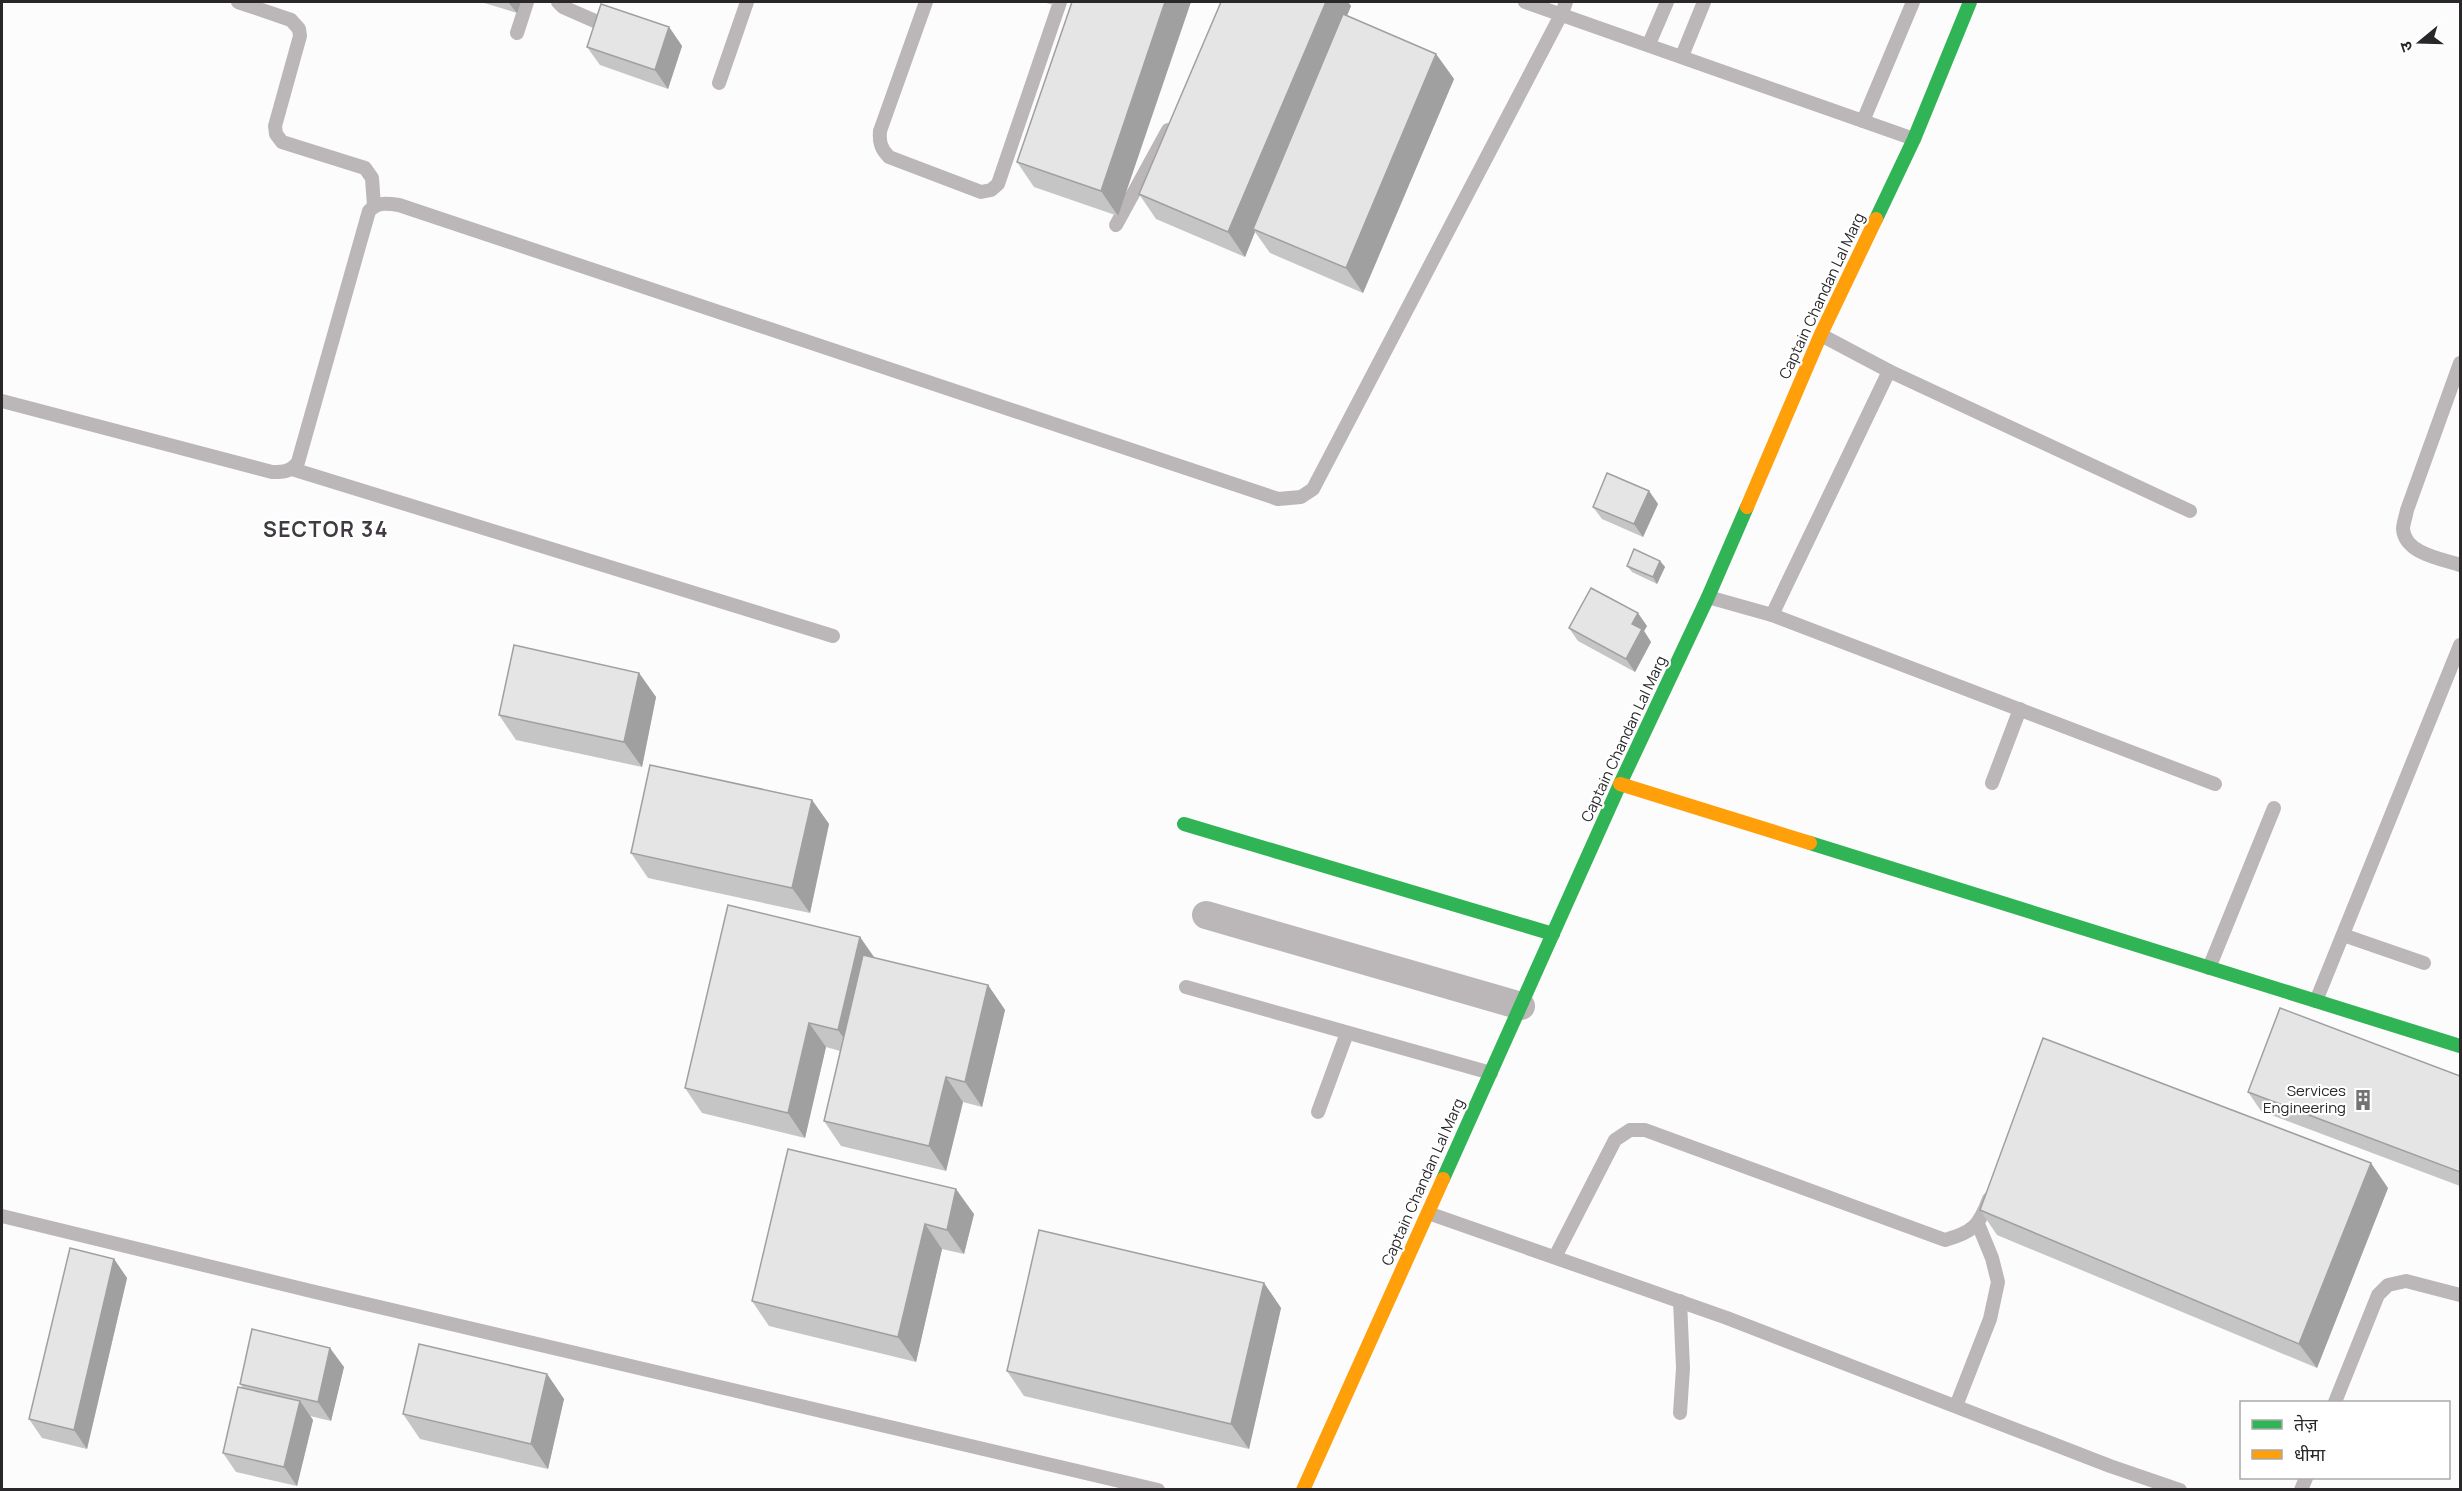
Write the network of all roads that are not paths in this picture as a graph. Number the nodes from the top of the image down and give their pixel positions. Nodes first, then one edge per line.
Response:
1 (238, 2) edge
2 (527, 2) edge
3 (558, 2) edge
4 (747, 2) edge
5 (926, 2) edge
6 (1060, 2) edge
7 (1525, 2) edge
8 (1667, 2) edge
9 (1704, 2) edge
10 (1913, 2) edge
11 (1970, 2) edge
12 (1564, 7) edge
13 (604, 25) edge
14 (517, 33) dead end
15 (1649, 44) junction
16 (1682, 56) junction
17 (719, 83) dead end
18 (1174, 119) edge
19 (1863, 121) junction
20 (1914, 140) junction
21 (374, 206) junction
22 (1116, 225) dead end
23 (1821, 334) junction
24 (2460, 363) edge
25 (1889, 371) junction
26 (2, 402) edge
27 (292, 469) junction
28 (2190, 511) dead end
29 (2460, 565) edge
30 (1708, 597) junction
31 (1772, 615) junction
32 (833, 636) dead end
33 (2460, 645) edge
34 (2020, 709) junction
35 (1992, 783) dead end
36 (1620, 784) junction
37 (2215, 784) dead end
38 (2274, 808) dead end
39 (1184, 824) dead end
40 (1206, 915) dead end
41 (1553, 934) junction
42 (2343, 935) junction
43 (2424, 963) dead end
44 (2209, 968) junction
45 (1186, 987) dead end
46 (2316, 1001) junction
47 (1521, 1006) junction
48 (1347, 1033) junction
49 (2460, 1046) edge
50 (1491, 1073) junction
51 (1318, 1112) dead end
52 (1992, 1188) edge
53 (1428, 1213) junction
54 (2, 1216) edge
55 (1978, 1224) junction
56 (1555, 1257) junction
57 (2460, 1294) edge
58 (1680, 1301) junction
59 (2335, 1401) edge
60 (1956, 1406) junction
61 (1680, 1413) dead end
62 (1158, 1490) edge
63 (1303, 1490) edge
64 (2180, 1490) edge

1 - 21 lane
2 - 14 lane
3 - 13 lane
4 - 17 lane
5 - 6 lane
7 - 12 lane
8 - 15 lane
9 - 16 lane
10 - 19 lane
11 - 20 street, Captain Chandan Lal Marg
12 - 15 lane
12 - 21 lane
15 - 16 lane
16 - 19 lane
18 - 22 lane
19 - 20 lane
20 - 23 street, Captain Chandan Lal Marg
21 - 27 lane
23 - 25 lane
23 - 30 street, Captain Chandan Lal Marg
24 - 29 lane
25 - 28 lane
25 - 31 lane
26 - 27 lane
27 - 32 lane
30 - 31 lane
30 - 36 street, Captain Chandan Lal Marg
31 - 34 lane
33 - 42 lane
34 - 35 lane
34 - 37 lane
36 - 41 street, Captain Chandan Lal Marg
36 - 44 street
38 - 44 lane
39 - 41 street
40 - 47 street
41 - 47 street, Captain Chandan Lal Marg
42 - 43 lane
42 - 46 lane
44 - 46 street
45 - 48 lane
46 - 49 street
47 - 50 street, Captain Chandan Lal Marg
48 - 50 lane
48 - 51 lane
50 - 53 street, Captain Chandan Lal Marg
52 - 55 lane
53 - 56 lane
53 - 63 street, Captain Chandan Lal Marg
54 - 62 lane
55 - 56 lane
55 - 60 lane
56 - 58 lane
57 - 59 lane
58 - 60 lane
58 - 61 lane
60 - 64 lane

